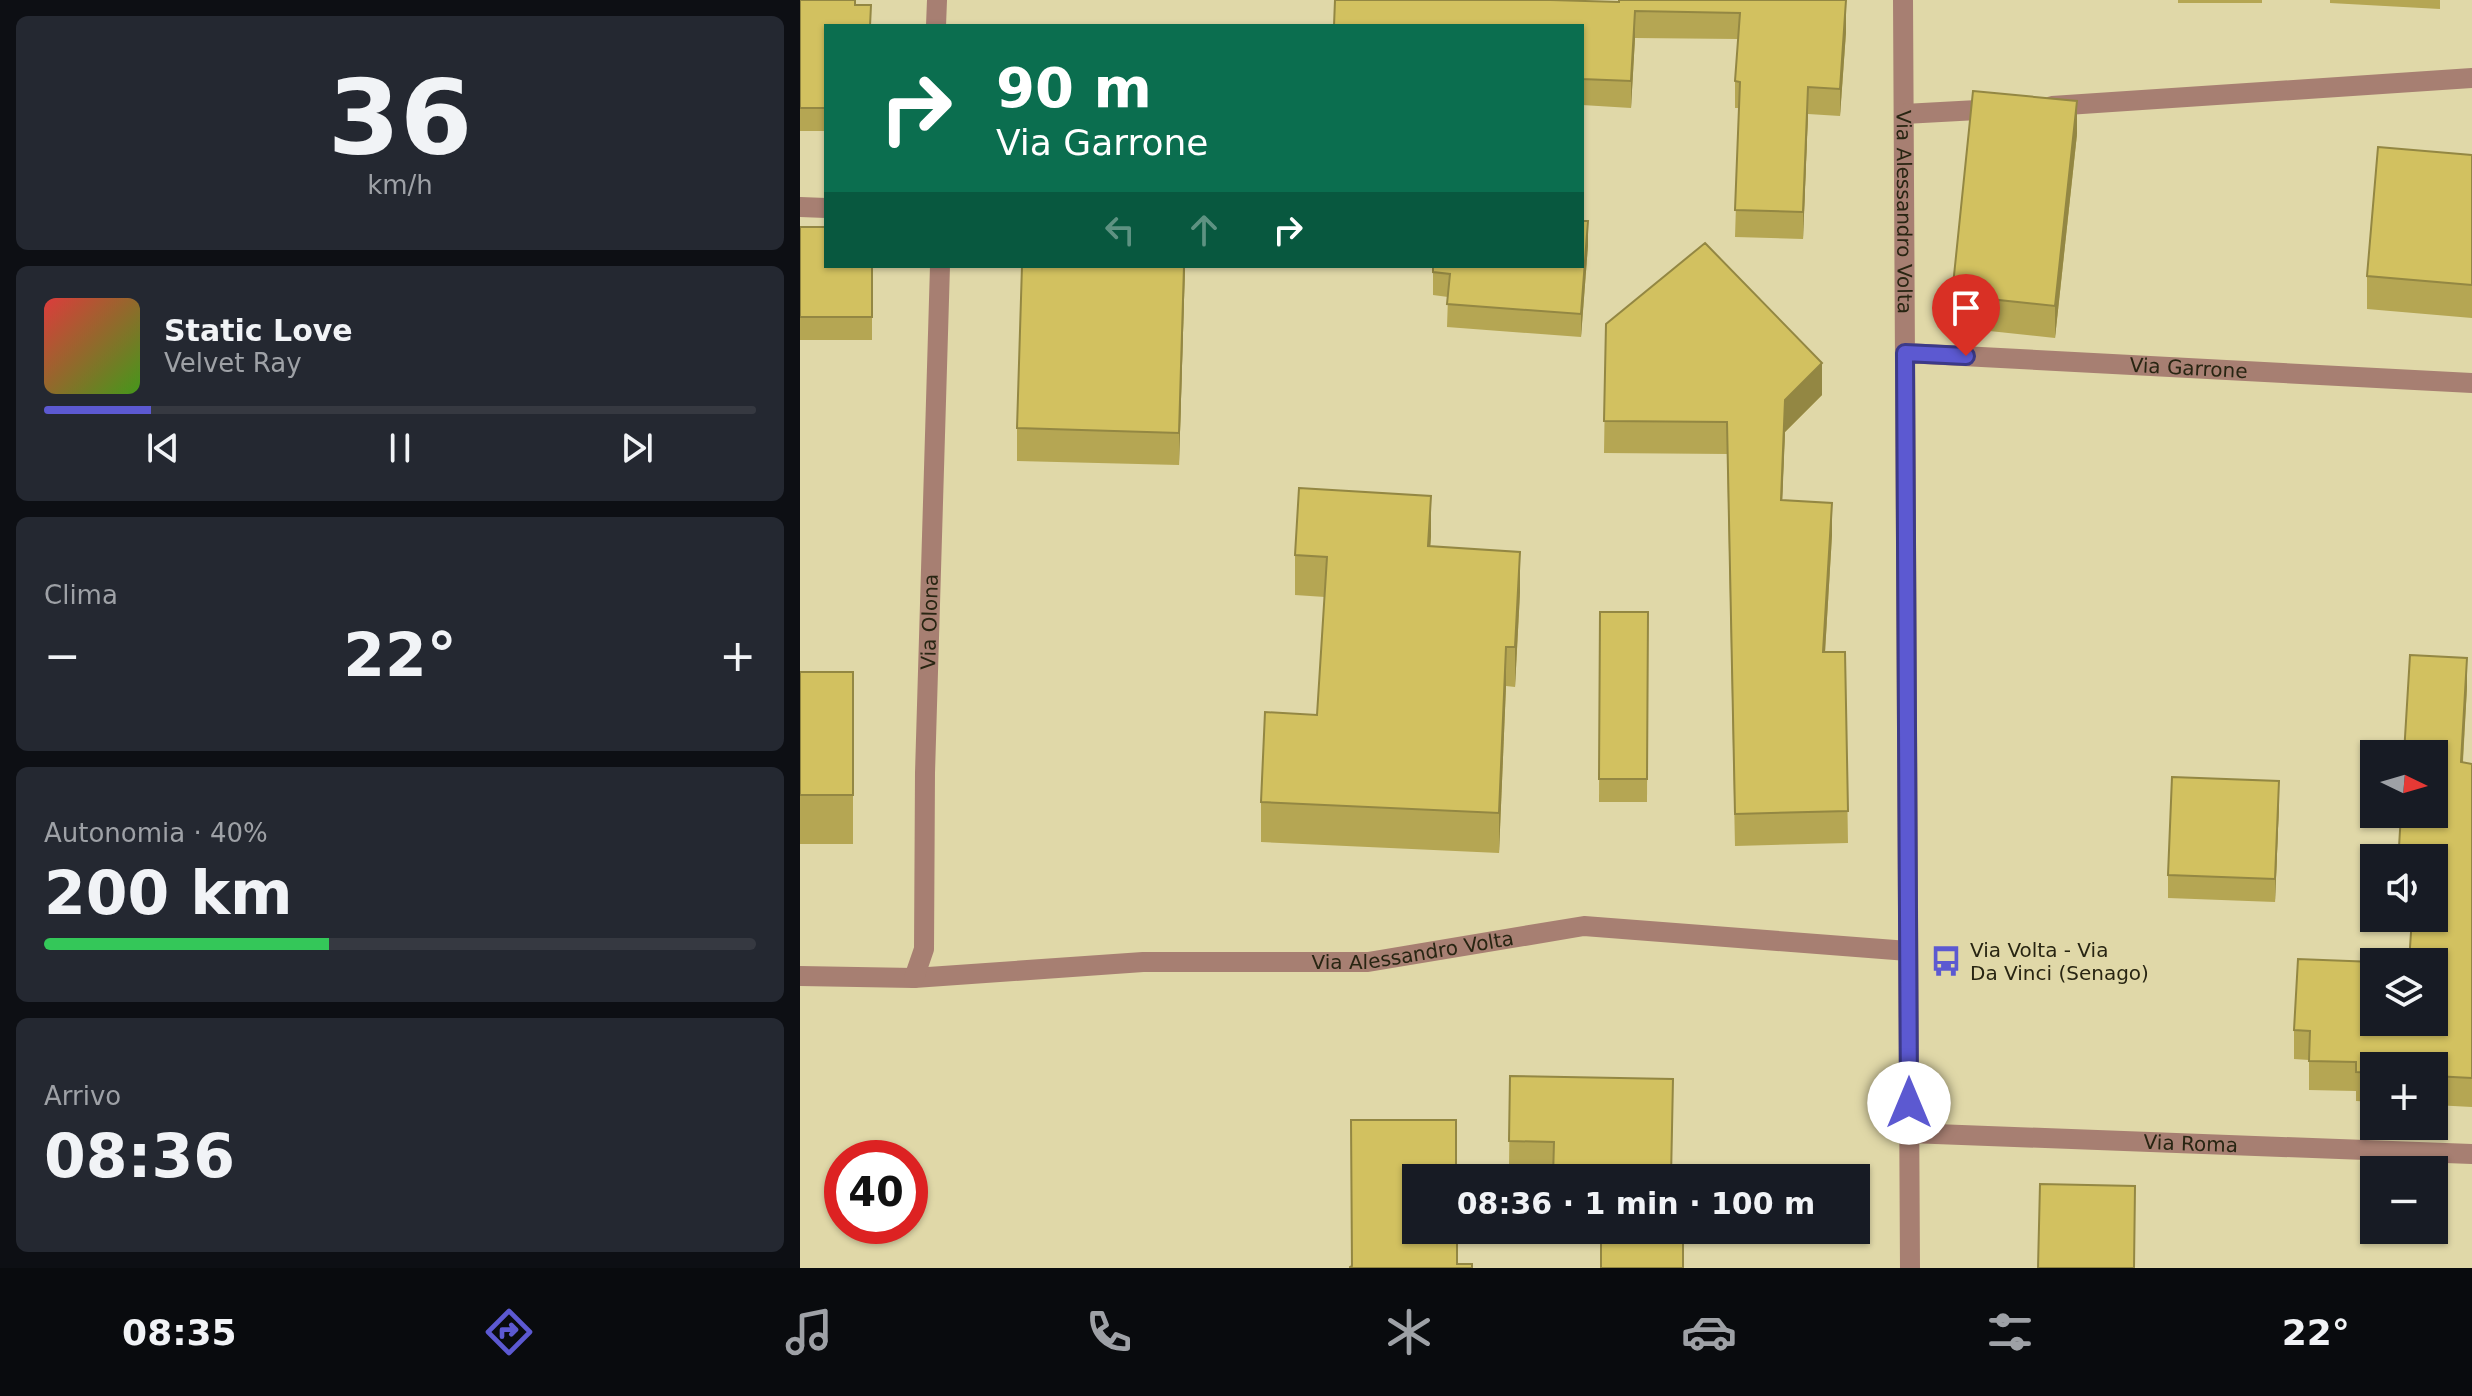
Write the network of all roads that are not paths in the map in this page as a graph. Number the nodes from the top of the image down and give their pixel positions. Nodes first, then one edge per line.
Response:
1 (937, 0) edge
2 (1903, 0) edge
3 (936, 24) edge
4 (2472, 78) edge
5 (2039, 106) edge
6 (2009, 108) edge
7 (1904, 114) junction
8 (800, 207) edge
9 (824, 208) edge
10 (940, 268) edge
11 (1905, 353) junction
12 (2472, 383) edge
13 (1908, 951) junction
14 (800, 976) edge
15 (914, 978) junction
16 (1909, 1133) junction
17 (2472, 1154) edge
18 (1910, 1268) edge

1 - 3 street
2 - 7 street, Via Alessandro Volta
4 - 5 street
6 - 7 street
7 - 11 street, Via Alessandro Volta
8 - 9 street
10 - 15 street, Via Olona
11 - 12 street, Via Garrone
11 - 13 street, Via Alessandro Volta
13 - 15 street, Via Alessandro Volta
13 - 16 street, Via Alessandro Volta
14 - 15 street, Via Alessandro Volta
16 - 17 street, Via Roma
16 - 18 street, Via Alessandro Volta

